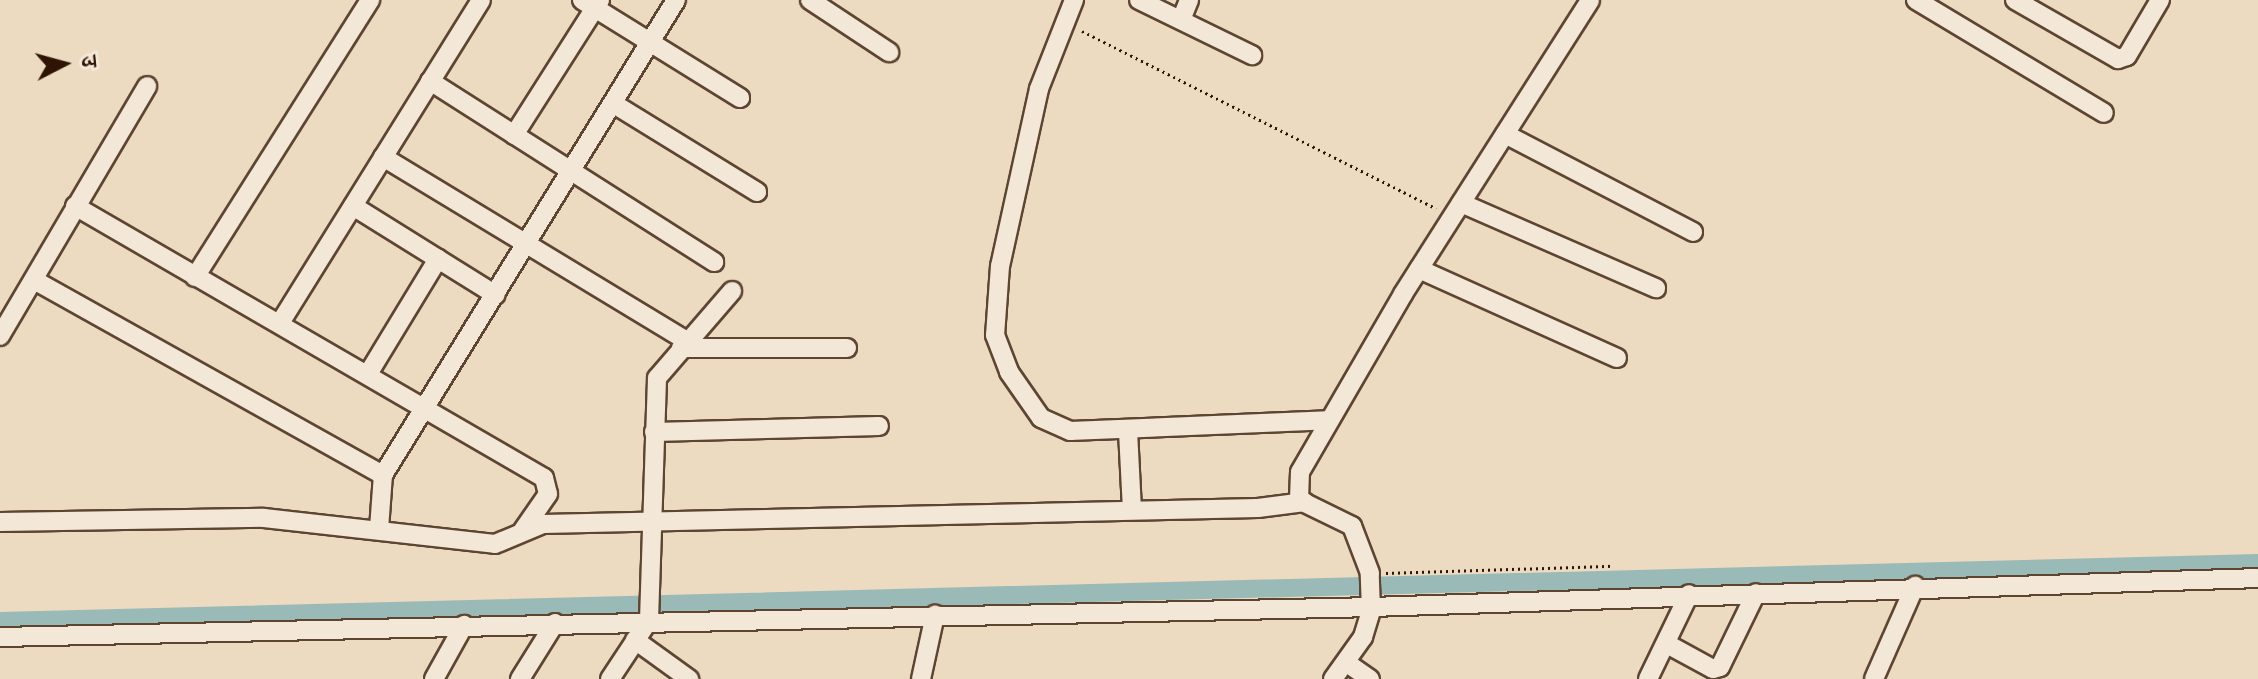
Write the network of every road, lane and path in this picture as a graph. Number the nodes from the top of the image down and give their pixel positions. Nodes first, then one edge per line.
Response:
1 (370, 0) edge
2 (481, 0) edge
3 (676, 0) edge
4 (810, 0) edge
5 (1074, 0) edge
6 (1139, 0) edge
7 (1189, 0) edge
8 (1590, 0) edge
9 (1916, 0) edge
10 (2015, 0) edge
11 (2160, 0) edge
12 (592, 3) edge
13 (1181, 20) junction
14 (1064, 22) junction
15 (650, 43) junction
16 (889, 52) dead end
17 (1252, 55) dead end
18 (430, 81) junction
19 (147, 86) dead end
20 (740, 98) dead end
21 (614, 104) junction
22 (2104, 113) dead end
23 (1505, 134) junction
24 (514, 135) junction
25 (383, 157) junction
26 (572, 172) junction
27 (757, 192) dead end
28 (75, 206) junction
29 (353, 206) junction
30 (1457, 210) junction
31 (1693, 232) dead end
32 (526, 248) junction
33 (438, 259) junction
34 (714, 262) dead end
35 (1419, 269) junction
36 (195, 277) junction
37 (34, 280) junction
38 (1656, 288) dead end
39 (732, 291) dead end
40 (496, 295) junction
41 (280, 323) junction
42 (0, 336) edge
43 (684, 344) junction
44 (847, 348) dead end
45 (1617, 358) dead end
46 (368, 374) junction
47 (426, 407) junction
48 (1328, 420) junction
49 (879, 426) dead end
50 (1128, 431) junction
51 (654, 432) junction
52 (383, 475) junction
53 (1305, 502) junction
54 (1132, 509) junction
55 (654, 521) junction
56 (0, 522) edge
57 (379, 529) junction
58 (523, 530) junction
59 (1614, 566) dead end
60 (2258, 578) edge
61 (1915, 586) junction
62 (1371, 590) junction
63 (1756, 593) junction
64 (1689, 594) junction
65 (935, 615) junction
66 (649, 616) junction
67 (555, 623) junction
68 (464, 625) junction
69 (0, 637) edge
70 (635, 640) junction
71 (1667, 644) junction
72 (1347, 663) junction
73 (434, 679) edge
74 (520, 679) edge
75 (610, 679) edge
76 (689, 679) edge
77 (921, 679) edge
78 (1333, 679) edge
79 (1370, 679) edge
80 (1648, 679) edge
81 (1874, 679) edge

1 - 36 street
2 - 18 street
3 - 15 street
4 - 16 street
5 - 14 street
6 - 13 street
7 - 13 street
8 - 23 street
9 - 22 street
10 - 11 street
12 - 15 street
12 - 24 street
13 - 17 street
14 - 30 path
14 - 50 street
15 - 20 street
15 - 21 street
18 - 24 street
18 - 25 street
19 - 28 street
21 - 26 street
21 - 27 street
23 - 30 street
23 - 31 street
24 - 26 street
25 - 29 street
25 - 32 street
26 - 32 street
26 - 34 street
28 - 36 street
28 - 37 street
29 - 33 street
29 - 41 street
30 - 35 street
30 - 38 street
32 - 40 street
32 - 43 street
33 - 40 street
33 - 46 street
35 - 45 street
35 - 48 street
36 - 41 street
37 - 42 street
37 - 52 street
39 - 43 street
40 - 47 street
41 - 46 street
43 - 44 street
43 - 51 street
46 - 47 street
47 - 52 street
47 - 58 street
48 - 50 street
48 - 53 street
49 - 51 street
50 - 54 street
51 - 55 street
52 - 57 street
53 - 54 street
53 - 62 street
54 - 55 street
55 - 58 street
55 - 66 street
56 - 57 street
57 - 58 street
59 - 62 path
60 - 61 street
61 - 63 street
61 - 81 street
62 - 64 street
62 - 65 street
62 - 72 street
63 - 64 street
63 - 71 street
64 - 71 street
65 - 66 street
65 - 77 street
66 - 67 street
66 - 70 street
67 - 68 street
67 - 74 street
68 - 69 street
68 - 73 street
70 - 75 street
70 - 76 street
71 - 80 street
72 - 78 street
72 - 79 street

